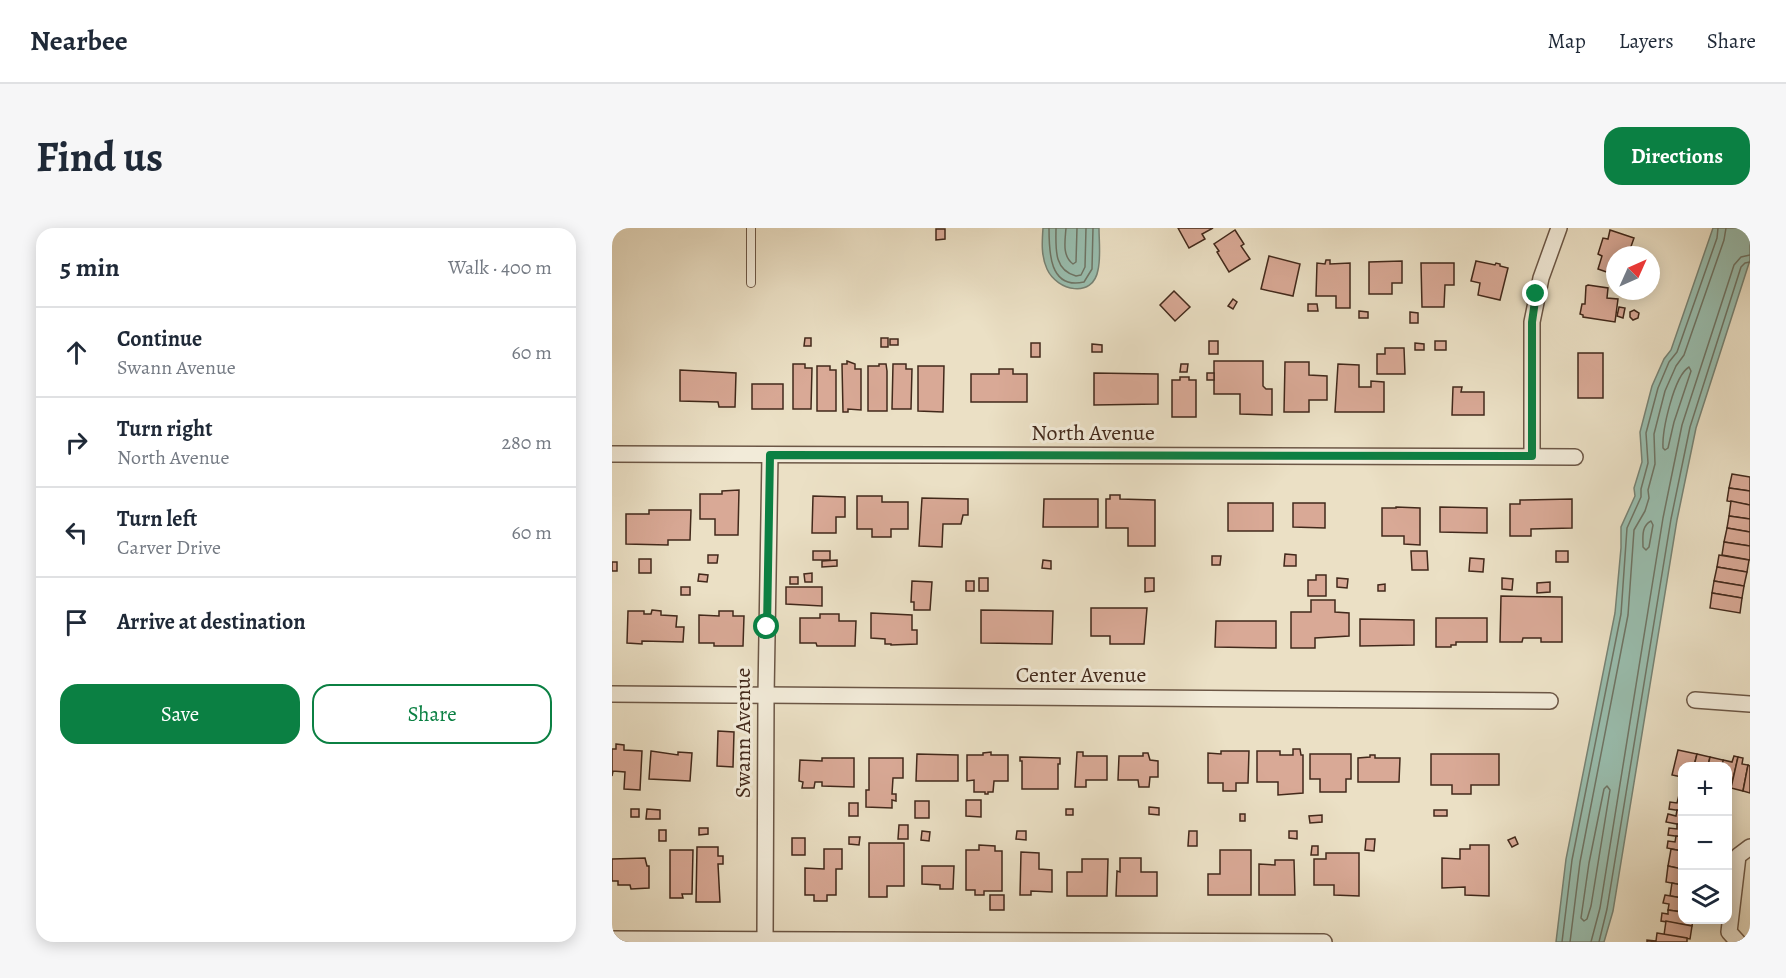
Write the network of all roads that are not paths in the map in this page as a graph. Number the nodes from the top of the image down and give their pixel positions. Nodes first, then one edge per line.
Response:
1 (751, 228) edge
2 (1553, 231) edge
3 (751, 283) dead end
4 (612, 454) edge
5 (770, 455) junction
6 (1532, 456) junction
7 (1575, 457) dead end
8 (612, 694) edge
9 (766, 696) junction
10 (1695, 700) dead end
11 (1550, 701) dead end
12 (1750, 704) edge
13 (1750, 847) edge
14 (612, 939) edge
15 (765, 939) junction
16 (1324, 942) edge
17 (1738, 942) edge

1 - 3 lane
2 - 6 street
4 - 5 street, North Avenue
5 - 6 street, North Avenue
5 - 9 street, Swann Avenue
6 - 7 street, North Avenue
8 - 9 street, Center Avenue
9 - 11 street, Center Avenue
9 - 15 street, Swann Avenue
10 - 12 street
13 - 17 street
14 - 15 street
15 - 16 street

